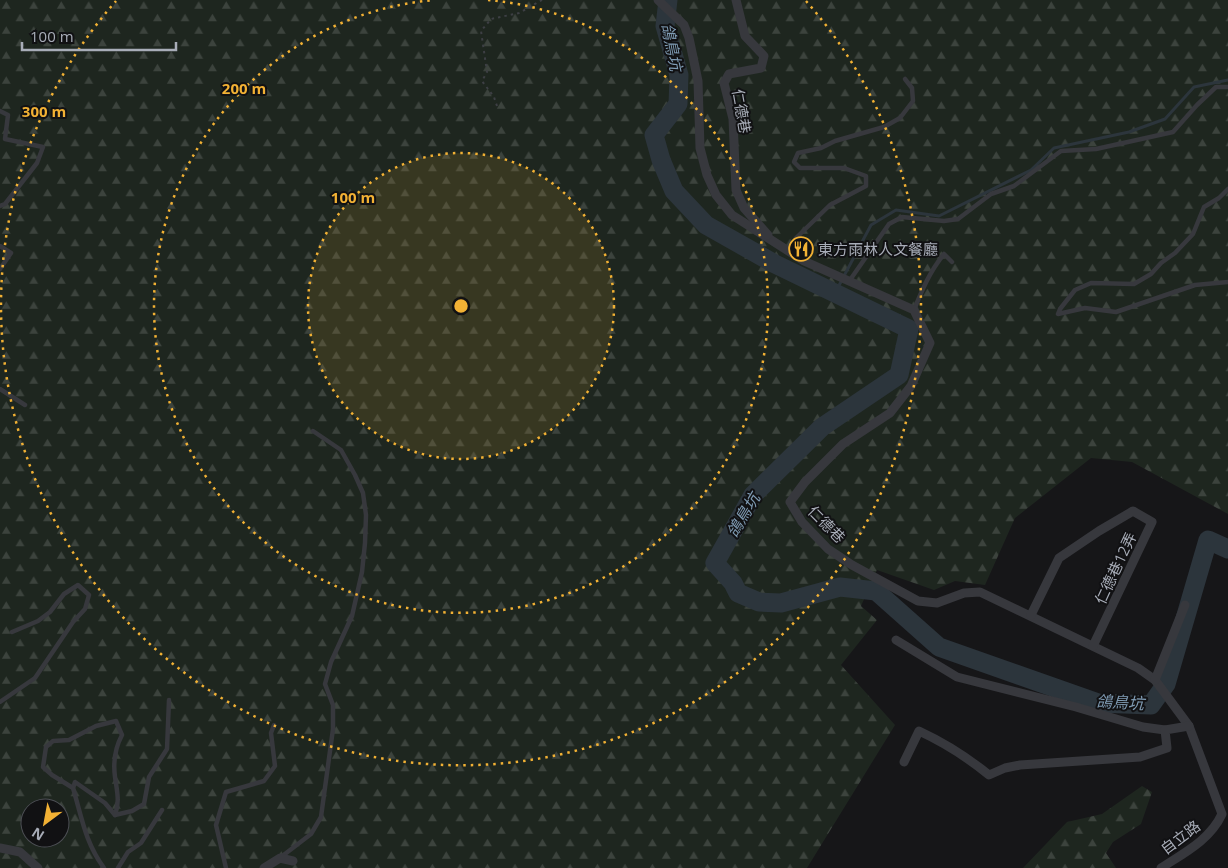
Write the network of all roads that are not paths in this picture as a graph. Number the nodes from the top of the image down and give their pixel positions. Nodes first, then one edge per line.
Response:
1 (658, 0) edge
2 (736, 0) edge
3 (905, 79) dead end
4 (1228, 87) edge
5 (0, 111) edge
6 (2, 140) edge
7 (1228, 189) edge
8 (0, 206) edge
9 (0, 246) edge
10 (781, 247) junction
11 (789, 252) junction
12 (952, 262) dead end
13 (0, 269) edge
14 (850, 280) junction
15 (1228, 282) edge
16 (914, 310) junction
17 (0, 389) edge
18 (25, 405) dead end
19 (313, 431) dead end
20 (1185, 605) dead end
21 (1031, 615) junction
22 (12, 632) dead end
23 (896, 640) dead end
24 (1093, 646) junction
25 (1157, 683) junction
26 (169, 700) dead end
27 (0, 702) edge
28 (1186, 722) junction
29 (274, 725) dead end
30 (1164, 730) junction
31 (904, 762) dead end
32 (73, 788) junction
33 (162, 810) dead end
34 (115, 815) junction
35 (0, 848) edge
36 (280, 858) junction
37 (293, 861) dead end
38 (38, 868) edge
39 (104, 868) edge
40 (118, 868) edge
41 (226, 868) edge
42 (264, 868) edge
43 (1162, 868) edge

1 - 10 street, 仁德巷
2 - 10 street, 仁德巷
3 - 11 lane
4 - 14 lane
5 - 6 lane
6 - 8 lane
7 - 15 lane
9 - 13 lane
10 - 11 street, 仁德巷
11 - 14 street, 仁德巷
12 - 16 lane
14 - 16 street, 仁德巷
16 - 21 street, 仁德巷
17 - 18 lane
19 - 36 lane
20 - 25 street
21 - 24 street, 仁德巷
21 - 24 street, 仁德巷12弄
22 - 27 lane
23 - 30 street
24 - 25 street, 仁德巷
25 - 28 street, 仁德巷
26 - 34 lane
28 - 30 street
28 - 43 street, 自立路
29 - 41 lane
30 - 31 street
32 - 34 lane
32 - 34 lane
32 - 39 lane
33 - 40 lane
35 - 38 street
36 - 37 street
36 - 42 street

